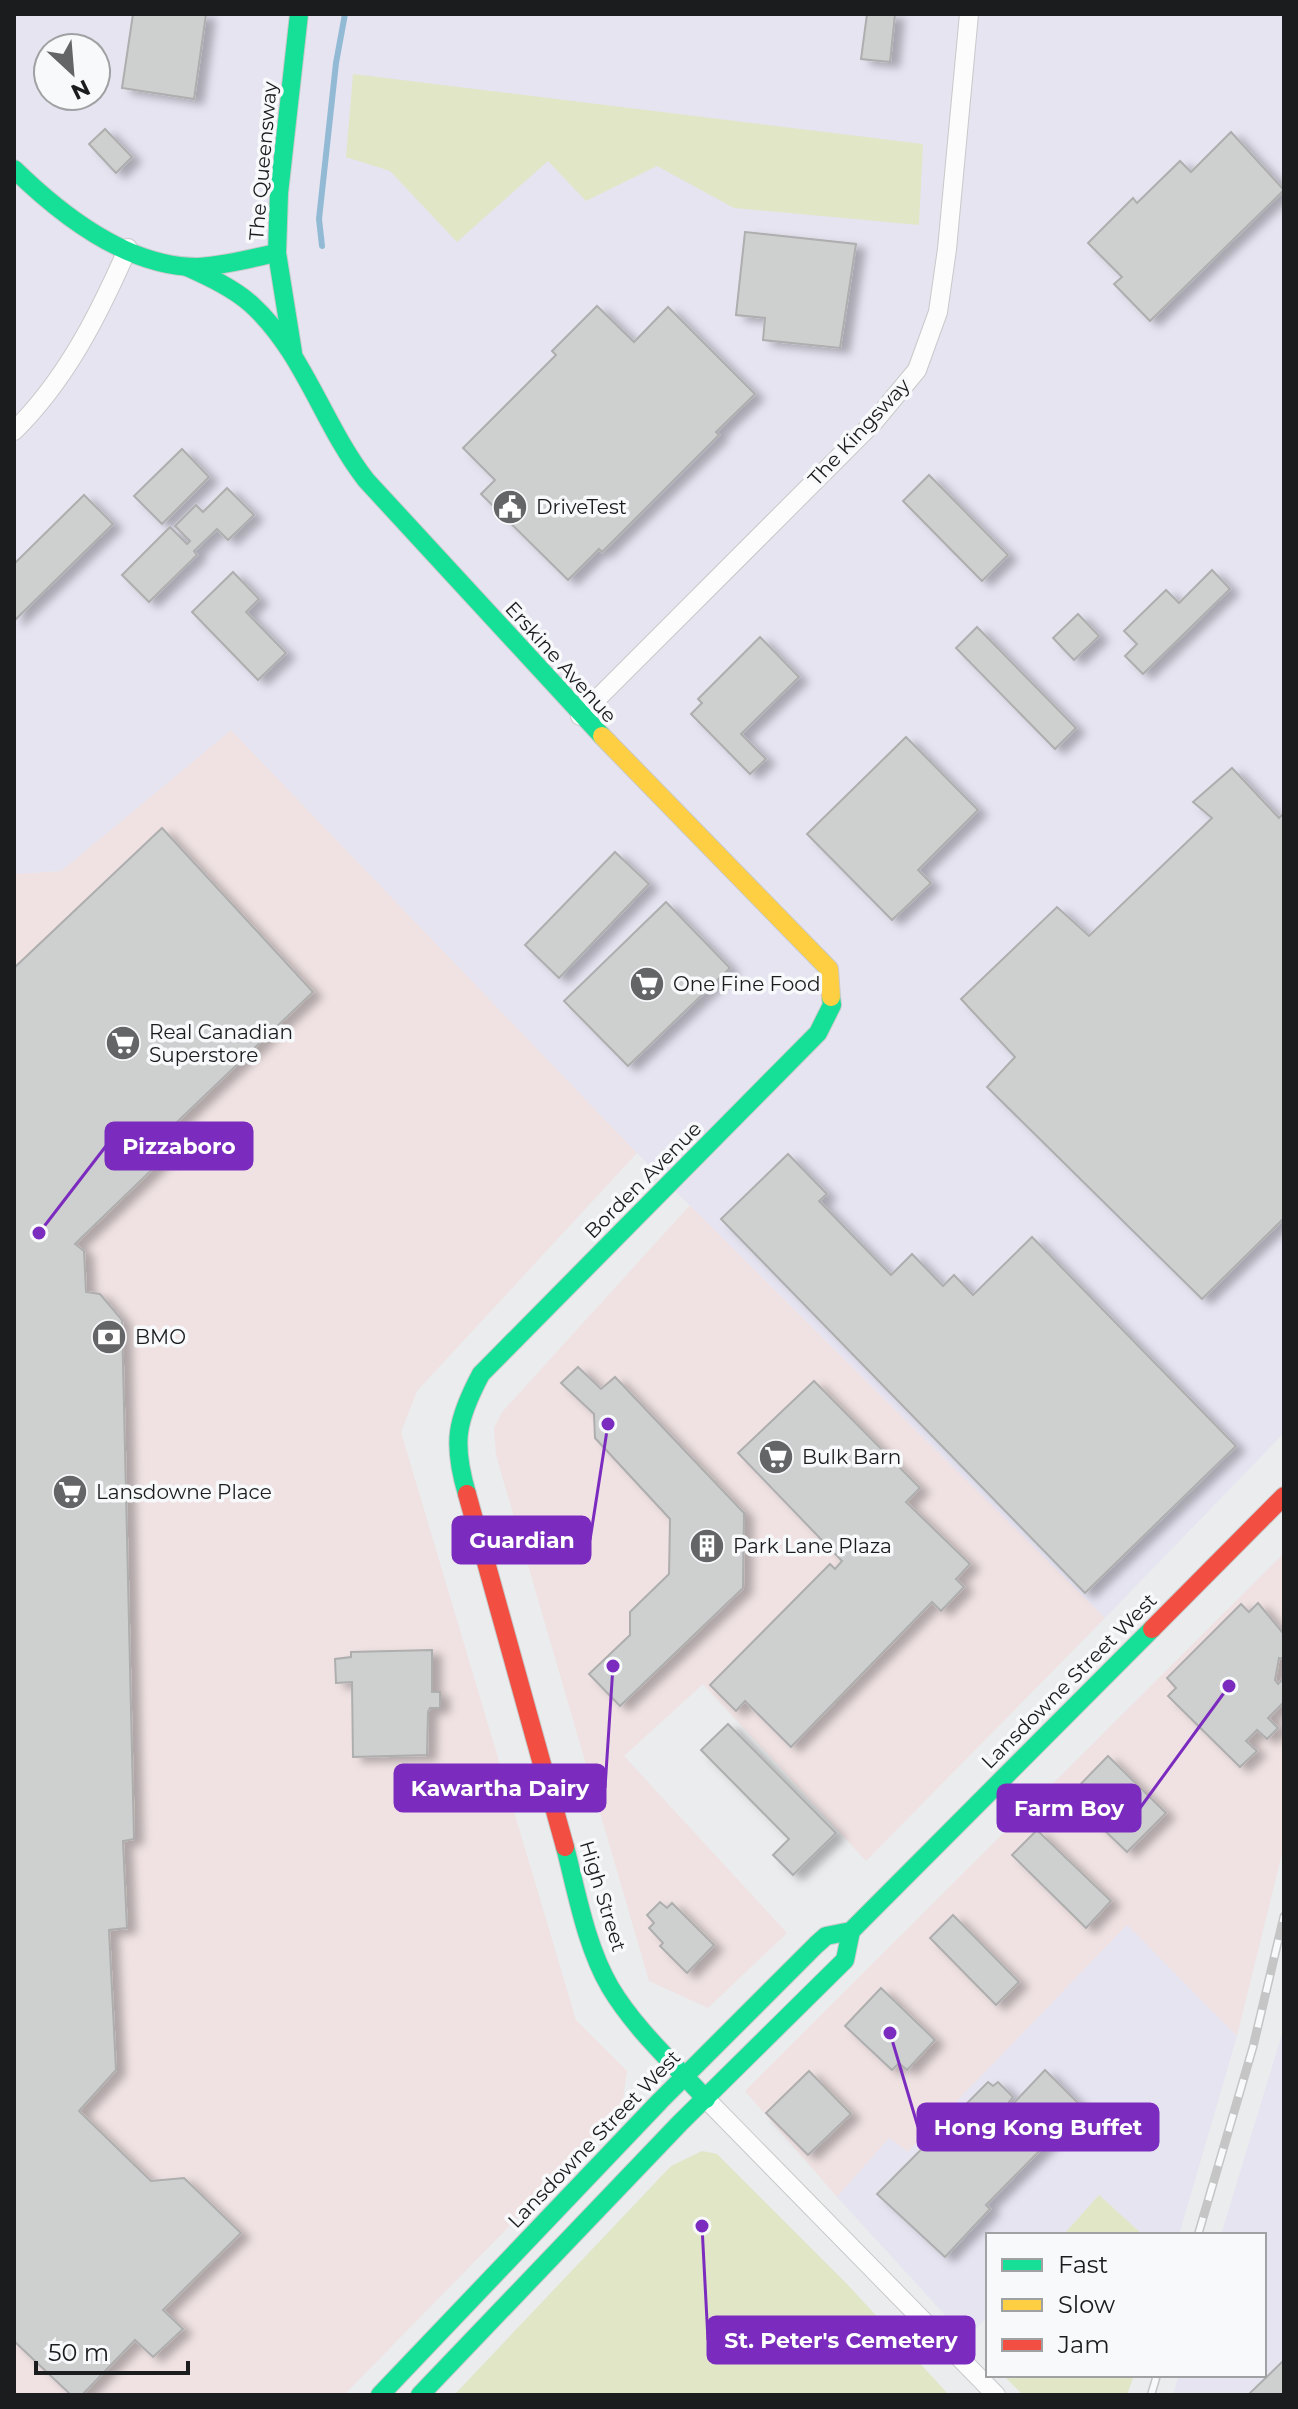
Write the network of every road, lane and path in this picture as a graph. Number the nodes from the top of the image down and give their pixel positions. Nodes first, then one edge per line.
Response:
1 (299, 14) edge
2 (969, 14) edge
3 (14, 169) edge
4 (128, 248) junction
5 (277, 253) junction
6 (187, 267) junction
7 (294, 358) junction
8 (14, 431) edge
9 (580, 716) junction
10 (829, 969) joint
11 (460, 1413) joint
12 (1284, 1496) edge
13 (851, 1931) junction
14 (686, 2076) junction
15 (706, 2099) junction
16 (380, 2395) edge
17 (420, 2395) edge
18 (996, 2395) edge

1 - 5 street, The Queensway
2 - 9 street, The Kingsway
3 - 4 street
4 - 6 street
4 - 8 street
5 - 6 street
5 - 7 street, The Queensway
6 - 7 street
7 - 9 street, Erskine Avenue
9 - 10 street, Erskine Avenue
10 - 11 street, Borden Avenue
11 - 14 street, High Street
12 - 13 street, Lansdowne Street West
13 - 14 street, Lansdowne Street West
13 - 15 street, Lansdowne Street West
14 - 15 street, High Street
14 - 16 street, Lansdowne Street West
15 - 17 street, Lansdowne Street West
15 - 18 street, High Street

